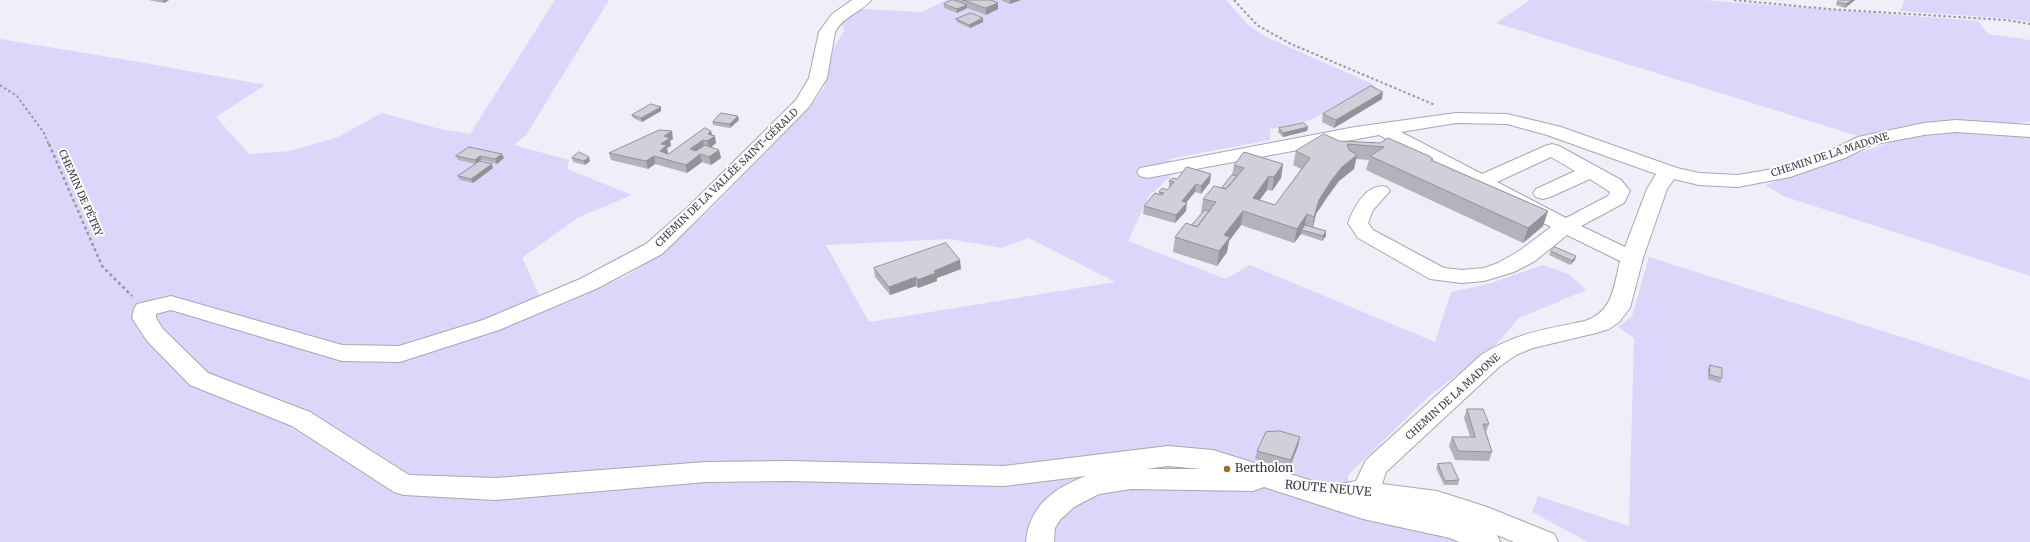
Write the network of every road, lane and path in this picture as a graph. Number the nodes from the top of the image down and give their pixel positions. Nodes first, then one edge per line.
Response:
1 (863, 0) edge
2 (1234, 0) edge
3 (1734, 0) edge
4 (2030, 24) edge
5 (0, 85) edge
6 (1468, 118) junction
7 (1382, 129) junction
8 (2030, 131) edge
9 (1591, 171) junction
10 (1147, 172) dead end
11 (1672, 173) junction
12 (1483, 181) junction
13 (1380, 191) dead end
14 (1543, 193) dead end
15 (1567, 227) junction
16 (1632, 258) junction
17 (145, 309) junction
18 (1290, 486) junction
19 (1365, 492) junction
20 (1040, 542) edge
21 (1486, 542) edge
22 (1544, 542) edge

1 - 17 street, CHEMIN DE LA VALLÉE SAINT-GÉRALD
2 - 6 path
3 - 4 path
5 - 17 path, CHEMIN DE PÉTRY
6 - 7 street
6 - 11 street
7 - 10 street
7 - 12 street
8 - 11 street, CHEMIN DE LA MADONE
9 - 12 street
9 - 14 street
9 - 15 street
11 - 16 street, CHEMIN DE LA MADONE
12 - 15 street
13 - 15 street
15 - 16 street
16 - 19 street, CHEMIN DE LA MADONE
17 - 18 street
18 - 19 street, ROUTE NEUVE
18 - 20 street, ROUTE NEUVE
18 - 21 street
19 - 22 street, ROUTE NEUVE

